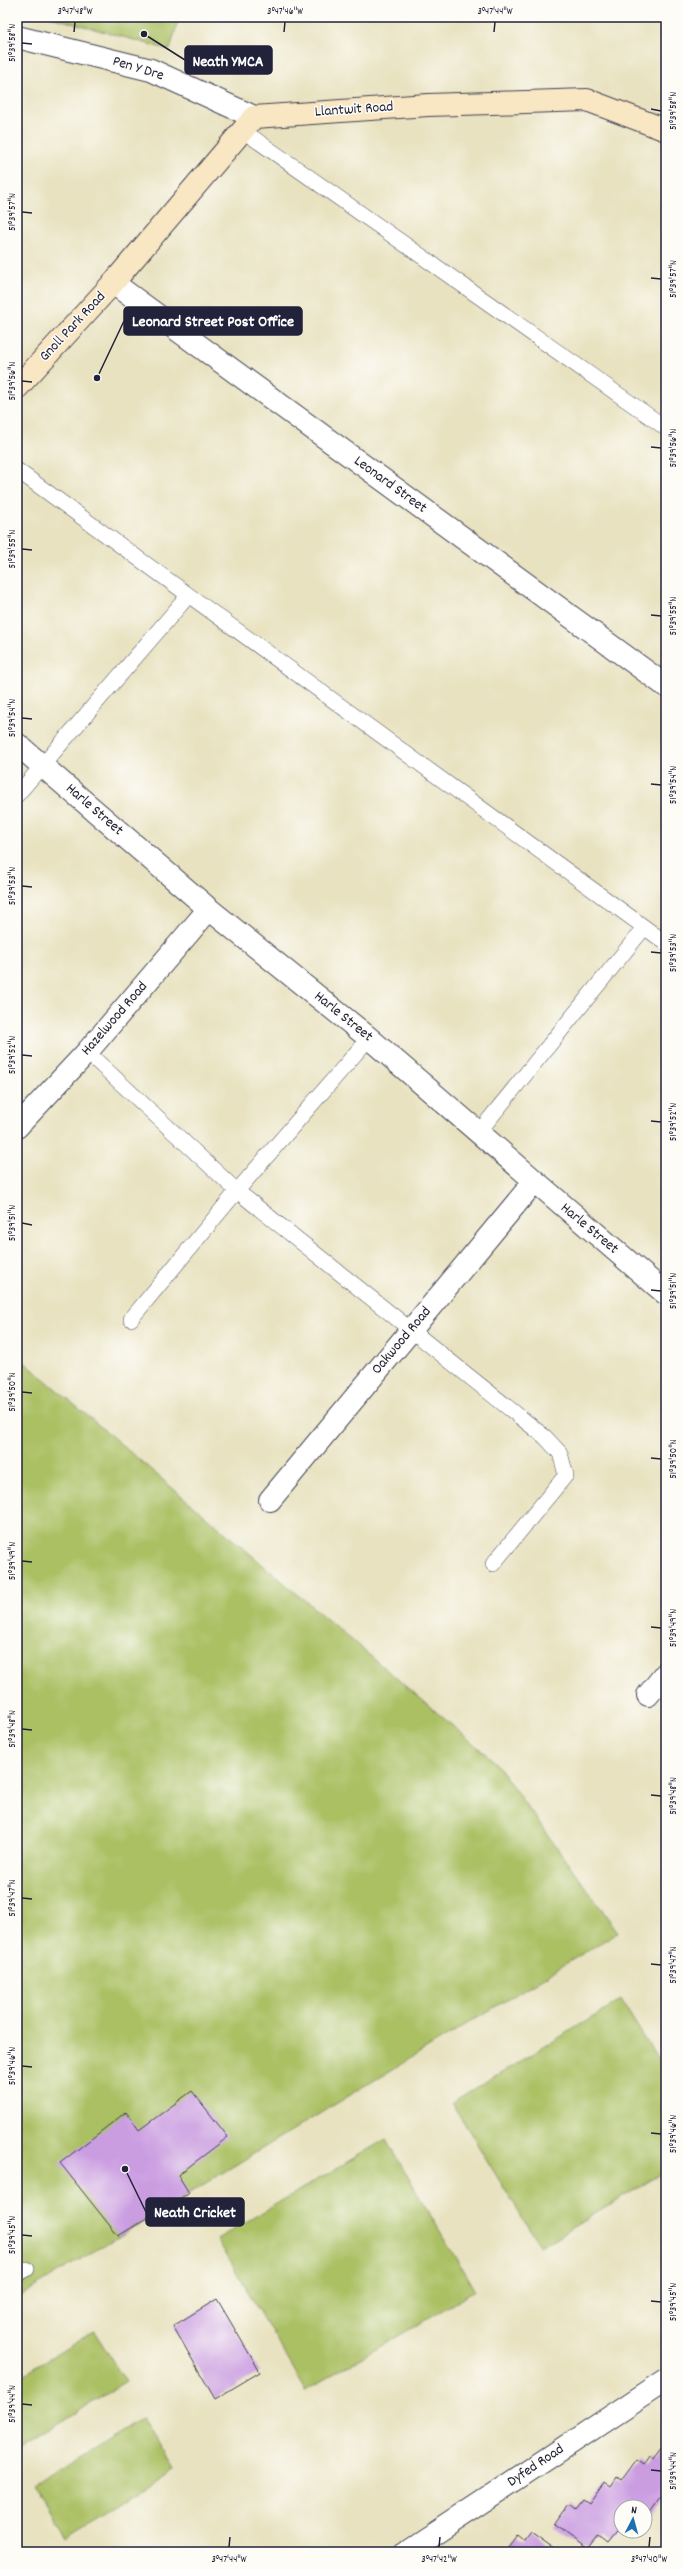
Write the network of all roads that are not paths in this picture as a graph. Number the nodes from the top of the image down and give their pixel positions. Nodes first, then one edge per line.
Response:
1 (17, 37) edge
2 (248, 124) junction
3 (666, 130) edge
4 (114, 283) junction
5 (17, 388) edge
6 (666, 428) edge
7 (17, 470) edge
8 (188, 596) junction
9 (666, 686) edge
10 (17, 744) edge
11 (42, 765) junction
12 (17, 794) edge
13 (209, 909) junction
14 (644, 928) junction
15 (666, 943) edge
16 (369, 1038) junction
17 (87, 1052) junction
18 (17, 1127) edge
19 (478, 1133) junction
20 (534, 1182) junction
21 (237, 1191) junction
22 (666, 1294) edge
23 (132, 1318) dead end
24 (411, 1330) junction
25 (270, 1500) dead end
26 (493, 1564) dead end
27 (666, 1672) edge
28 (648, 1695) dead end
29 (666, 2380) edge
30 (406, 2552) edge

1 - 2 street, Pen Y Dre
2 - 3 main road, Llantwit Road
2 - 4 main road
2 - 6 lane
4 - 5 main road, Gnoll Park Road
4 - 9 street, Leonard Street
7 - 8 lane
8 - 11 lane
8 - 14 lane
10 - 11 street, Harle Street
11 - 12 lane
11 - 13 street, Harle Street
13 - 16 street, Harle Street
13 - 17 street, Hazelwood Road
14 - 15 lane
14 - 19 lane
16 - 19 street, Harle Street
16 - 21 lane
17 - 18 street, Hazelwood Road
17 - 21 lane
19 - 20 street, Harle Street
20 - 22 street, Harle Street
20 - 24 street, Oakwood Road
21 - 23 lane
21 - 24 lane
24 - 25 street, Oakwood Road
24 - 26 lane
27 - 28 street
29 - 30 street, Dyfed Road

